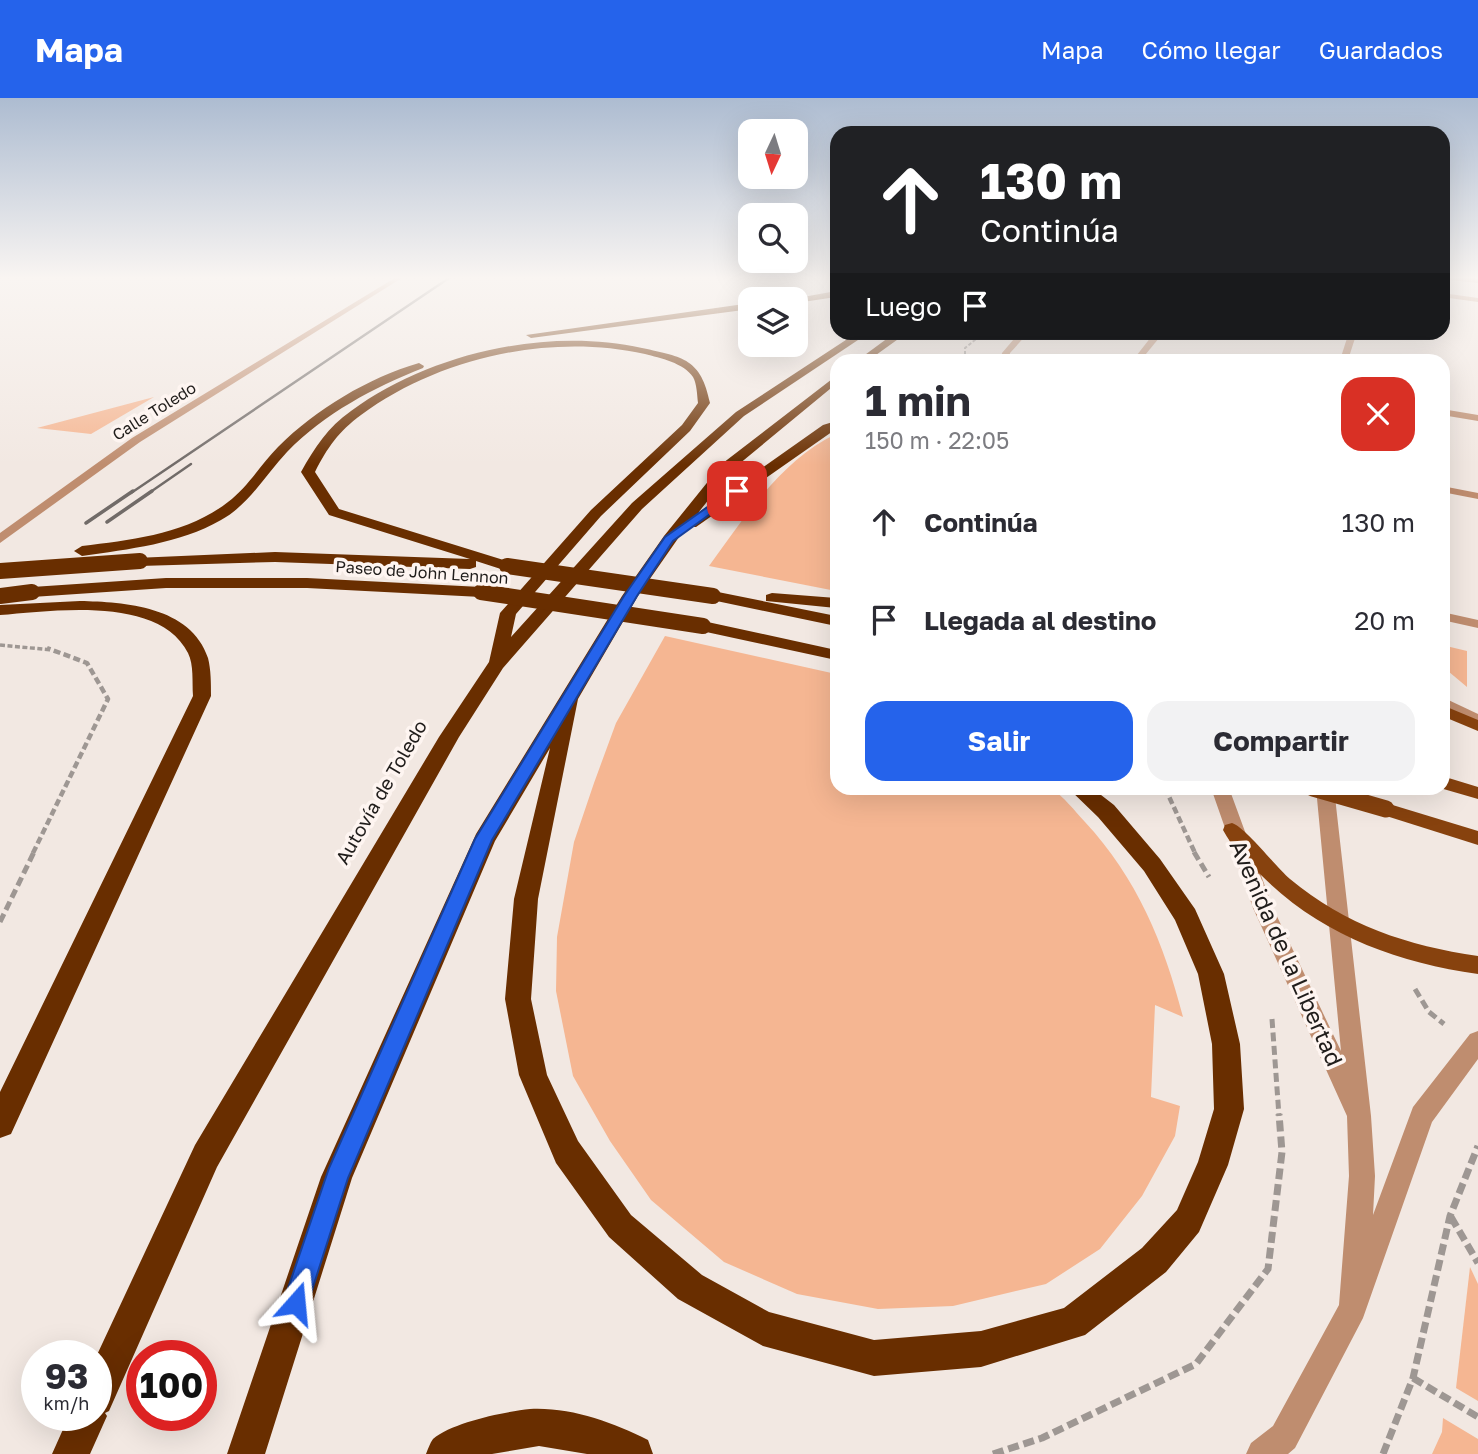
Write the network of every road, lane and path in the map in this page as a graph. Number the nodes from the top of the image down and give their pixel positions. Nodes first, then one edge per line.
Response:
1 (300, 339) edge
2 (514, 339) edge
3 (853, 340) edge
4 (892, 340) edge
5 (975, 340) edge
6 (1017, 340) edge
7 (1154, 340) edge
8 (832, 354) edge
9 (872, 354) edge
10 (965, 354) edge
11 (1006, 354) edge
12 (1143, 354) edge
13 (830, 355) edge
14 (830, 384) edge
15 (1450, 413) edge
16 (1478, 418) edge
17 (830, 427) edge
18 (1450, 490) edge
19 (1478, 496) edge
20 (0, 539) edge
21 (669, 539) junction
22 (0, 559) edge
23 (507, 566) junction
24 (0, 571) edge
25 (713, 596) junction
26 (830, 602) edge
27 (1, 606) edge
28 (1450, 617) edge
29 (830, 620) edge
30 (1478, 624) edge
31 (0, 645) edge
32 (830, 654) edge
33 (496, 665) junction
34 (570, 701) junction
35 (1450, 707) edge
36 (1450, 713) edge
37 (1478, 724) edge
38 (1450, 784) edge
39 (1478, 793) edge
40 (1087, 795) edge
41 (1222, 795) edge
42 (1326, 795) edge
43 (1337, 795) edge
44 (1232, 830) junction
45 (1478, 838) edge
46 (0, 922) edge
47 (1341, 928) junction
48 (1478, 965) edge
49 (1478, 1041) edge
50 (1359, 1116) junction
51 (0, 1124) edge
52 (1478, 1146) edge
53 (1450, 1216) junction
54 (1478, 1263) edge
55 (1353, 1308) junction
56 (112, 1363) edge
57 (1413, 1378) junction
58 (1478, 1417) edge
59 (81, 1431) edge
60 (71, 1454) edge
61 (246, 1454) edge
62 (445, 1454) edge
63 (634, 1454) edge
64 (1262, 1454) edge
65 (1383, 1454) edge

1 - 20 street, Calle Toledo
2 - 22 highway
3 - 8 highway, Autovía de Toledo
4 - 9 highway
5 - 10 path
6 - 11 street
7 - 12 street
13 - 33 highway, Autovía de Toledo
14 - 21 highway
15 - 16 street
17 - 21 highway
18 - 19 street
21 - 34 highway
23 - 24 highway, Paseo de John Lennon, bridge
23 - 25 highway, Paseo de John Lennon, bridge
23 - 33 highway
25 - 26 highway
25 - 29 highway, Paseo de John Lennon
27 - 32 highway, Paseo de John Lennon, bridge
27 - 51 highway
28 - 30 street
31 - 46 path
33 - 56 highway, Autovía de Toledo
34 - 40 highway
34 - 61 highway
35 - 37 street
36 - 37 main road
38 - 39 main road
41 - 44 street, Avenida de la Libertad
42 - 47 street, Avenida de la Libertad
43 - 45 main road, bridge
44 - 47 main road
44 - 50 street, Avenida de la Libertad
47 - 48 main road
47 - 50 street, Avenida de la Libertad
49 - 55 street
50 - 55 street, Avenida de la Libertad
52 - 53 path
53 - 54 path
53 - 57 path
55 - 64 street, Avenida de la Libertad
57 - 58 path
57 - 65 path
59 - 60 highway
62 - 63 highway

